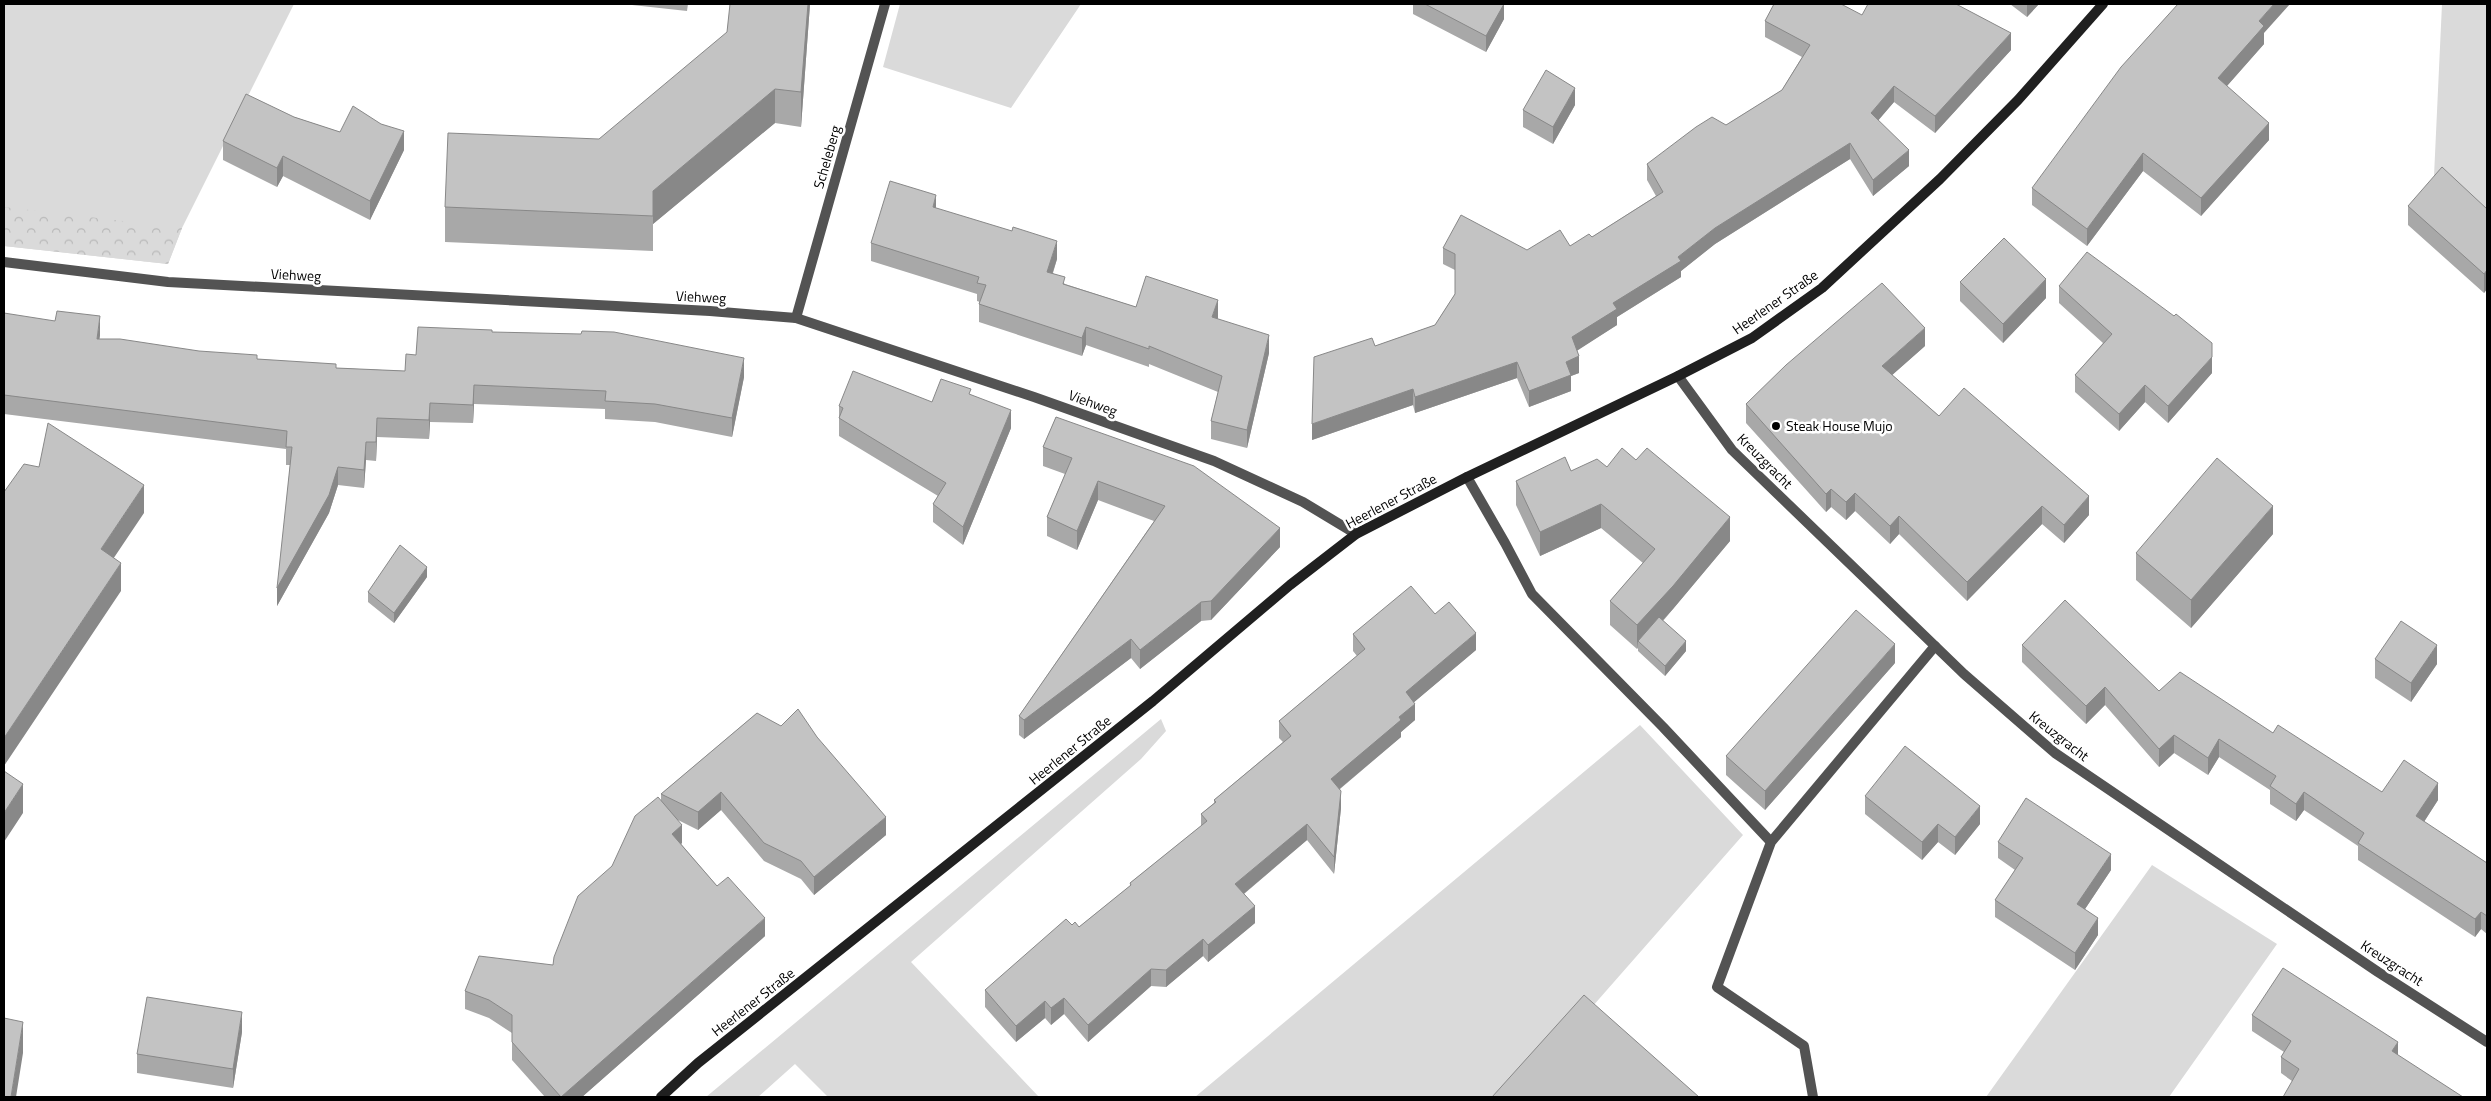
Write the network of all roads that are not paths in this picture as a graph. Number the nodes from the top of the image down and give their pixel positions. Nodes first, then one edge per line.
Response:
1 (885, 4) edge
2 (2103, 4) edge
3 (4, 262) edge
4 (796, 318) junction
5 (1678, 376) junction
6 (1467, 477) junction
7 (1356, 534) junction
8 (1935, 646) junction
9 (1770, 842) junction
10 (2487, 1042) edge
11 (661, 1097) edge
12 (1813, 1097) edge

1 - 4 street, Scheleberg
2 - 5 main road, Heerlener Straße
3 - 4 street, Viehweg
4 - 7 street, Viehweg
5 - 6 main road, Heerlener Straße
5 - 8 street, Kreuzgracht
6 - 7 main road, Heerlener Straße
6 - 9 street
7 - 11 main road, Heerlener Straße
8 - 9 street
8 - 10 street, Kreuzgracht
9 - 12 street

